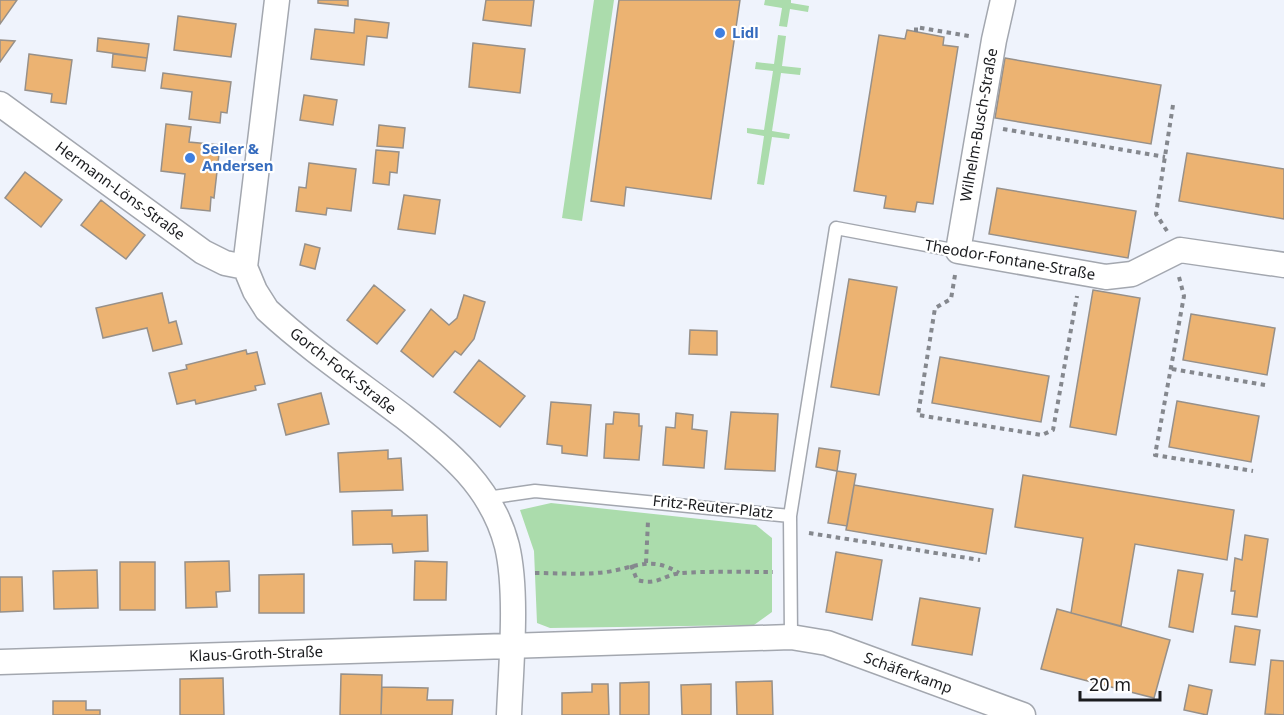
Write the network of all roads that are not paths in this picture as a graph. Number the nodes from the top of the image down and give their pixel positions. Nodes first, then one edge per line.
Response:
1 (277, 0) edge
2 (1003, 0) edge
3 (0, 104) edge
4 (958, 251) junction
5 (1284, 265) edge
6 (245, 267) junction
7 (487, 498) junction
8 (790, 516) junction
9 (791, 637) junction
10 (512, 645) junction
11 (0, 662) edge
12 (509, 715) edge
13 (1023, 715) edge

1 - 6 street
2 - 4 street, Wilhelm-Busch-Straße
3 - 6 street, Hermann-Löns-Straße
4 - 5 street, Theodor-Fontane-Straße
4 - 8 lane, Theodor-Fontane-Straße
6 - 7 street, Gorch-Fock-Straße
7 - 8 lane, Fritz-Reuter-Platz
7 - 10 street, Gorch-Fock-Straße
8 - 9 lane, Fritz-Reuter-Platz
9 - 10 street
9 - 13 street, Schäferkamp
10 - 11 street, Klaus-Groth-Straße
10 - 12 street, Gorch-Fock-Straße

